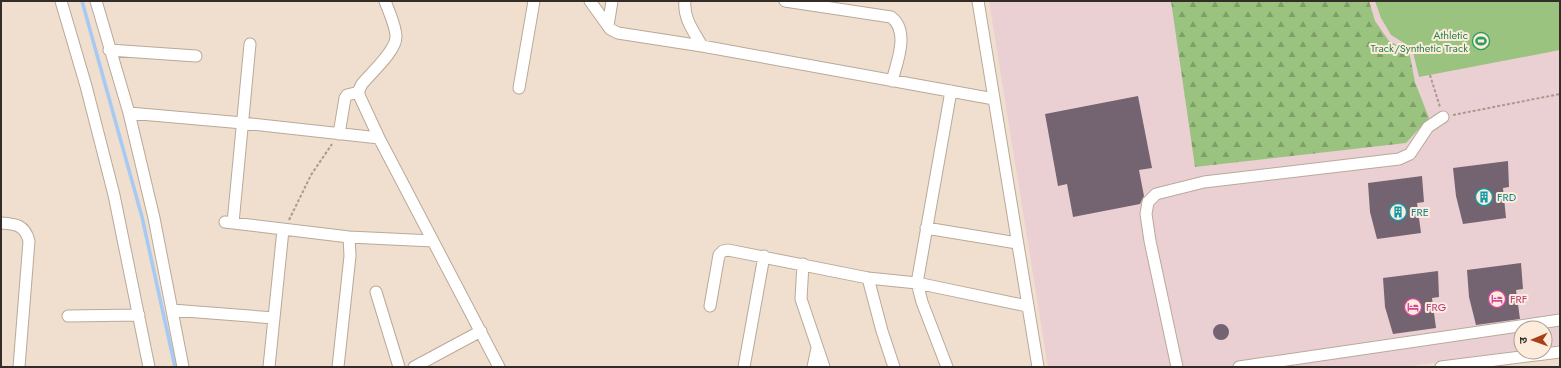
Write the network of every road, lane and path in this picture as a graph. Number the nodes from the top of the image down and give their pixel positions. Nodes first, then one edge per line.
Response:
1 (61, 1) edge
2 (96, 1) edge
3 (385, 1) edge
4 (534, 1) edge
5 (590, 1) edge
6 (612, 1) edge
7 (685, 1) edge
8 (978, 1) edge
9 (791, 2) edge
10 (608, 26) junction
11 (250, 44) dead end
12 (702, 46) junction
13 (109, 50) junction
14 (196, 56) dead end
15 (1430, 75) dead end
16 (892, 80) junction
17 (519, 88) dead end
18 (951, 91) junction
19 (359, 92) junction
20 (1560, 94) edge
21 (994, 99) junction
22 (129, 113) junction
23 (1443, 117) junction
24 (243, 123) junction
25 (339, 134) junction
26 (379, 138) junction
27 (1, 223) edge
28 (926, 228) junction
29 (284, 230) junction
30 (349, 237) junction
31 (433, 241) junction
32 (1017, 243) junction
33 (764, 256) junction
34 (803, 264) junction
35 (868, 278) junction
36 (916, 283) junction
37 (376, 292) dead end
38 (710, 306) dead end
39 (1028, 306) junction
40 (172, 310) junction
41 (139, 315) junction
42 (68, 316) dead end
43 (274, 318) junction
44 (1560, 320) edge
45 (481, 331) junction
46 (817, 347) junction
47 (1560, 352) edge
48 (19, 367) edge
49 (149, 367) edge
50 (183, 367) edge
51 (269, 367) edge
52 (338, 367) edge
53 (399, 367) edge
54 (414, 367) edge
55 (499, 367) edge
56 (744, 367) edge
57 (813, 367) edge
58 (824, 367) edge
59 (894, 367) edge
60 (948, 367) edge
61 (1038, 367) edge
62 (1177, 367) edge
63 (1239, 367) edge
64 (1441, 367) edge

1 - 41 street
2 - 13 street
3 - 19 street
4 - 17 street
5 - 10 street
6 - 10 street
7 - 12 street
8 - 21 street
9 - 16 street
10 - 12 street
11 - 24 street
12 - 16 street
13 - 14 street
13 - 22 street
15 - 23 path
16 - 18 street
18 - 21 street
18 - 28 street
19 - 25 street
19 - 26 street
20 - 23 path
21 - 32 street
22 - 24 street
22 - 40 street
23 - 62 street
24 - 25 street
24 - 29 street
25 - 26 street
25 - 29 path
26 - 31 street
27 - 48 street
28 - 32 street
28 - 36 street
29 - 30 street
29 - 43 street
30 - 31 street
30 - 52 street
31 - 45 street
32 - 39 street
33 - 34 street
33 - 38 street
33 - 56 street
34 - 35 street
34 - 46 street
35 - 36 street
35 - 59 street
36 - 39 street
36 - 60 street
37 - 53 street
39 - 61 street
40 - 43 street
40 - 50 street
41 - 42 street
41 - 49 street
43 - 51 street
44 - 63 street
45 - 54 street
45 - 55 street
46 - 57 street
46 - 58 street
47 - 64 street

